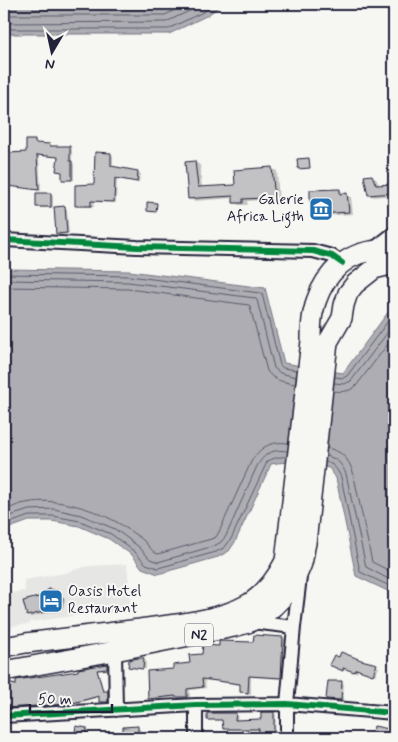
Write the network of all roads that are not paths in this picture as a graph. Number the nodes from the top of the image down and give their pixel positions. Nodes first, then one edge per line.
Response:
1 (394, 233) edge
2 (4, 240) edge
3 (394, 250) edge
4 (371, 251) junction
5 (342, 263) junction
6 (394, 264) edge
7 (319, 341) junction
8 (302, 564) junction
9 (252, 622) junction
10 (294, 627) junction
11 (4, 647) edge
12 (115, 651) junction
13 (4, 670) edge
14 (287, 704) junction
15 (196, 705) junction
16 (116, 710) junction
17 (394, 713) edge
18 (4, 716) edge
19 (196, 738) edge
20 (287, 738) edge

1 - 4 street
2 - 5 street
3 - 4 highway, N2
4 - 5 highway, N2
5 - 7 highway, N2
6 - 7 highway, N2
7 - 8 highway, N2
7 - 11 highway, N2
8 - 9 highway, N2
8 - 10 street
9 - 10 street
9 - 12 highway, N2
10 - 14 street
12 - 13 highway, N2
12 - 16 street
14 - 15 street
14 - 17 street
14 - 20 street
15 - 16 street
15 - 19 street
16 - 18 street

